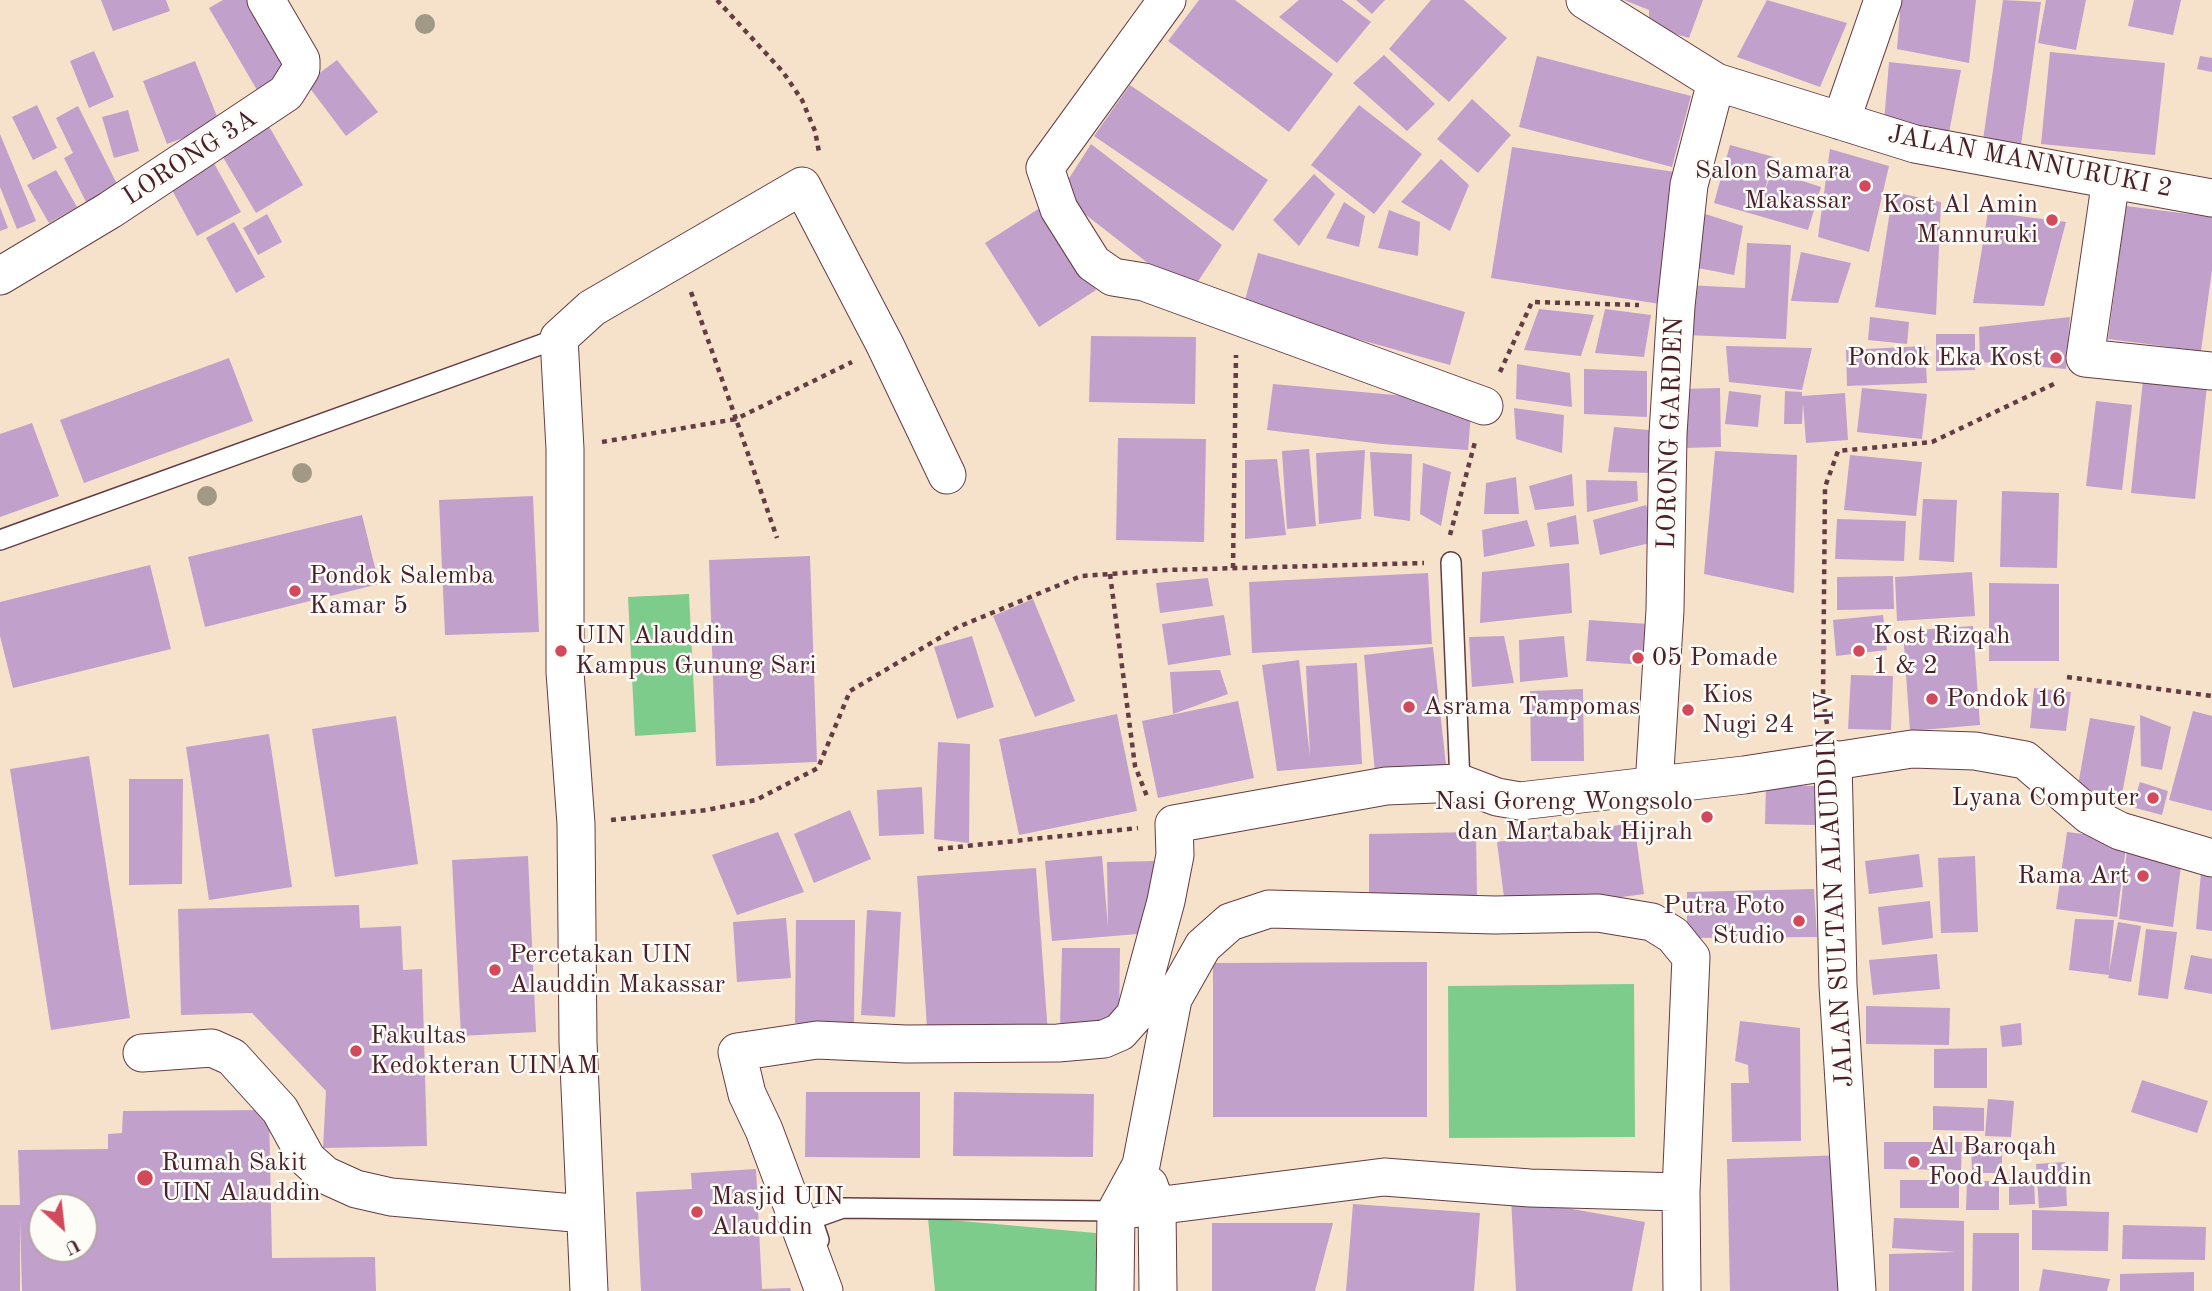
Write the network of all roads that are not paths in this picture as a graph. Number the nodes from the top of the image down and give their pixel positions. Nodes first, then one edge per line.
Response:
1 (266, 0) edge
2 (1167, 0) edge
3 (1585, 0) edge
4 (1883, 0) edge
5 (1716, 82) junction
6 (1841, 121) junction
7 (2111, 179) junction
8 (2212, 198) edge
9 (0, 276) edge
10 (559, 338) junction
11 (2212, 371) edge
12 (1484, 406) road end
13 (947, 475) dead end
14 (0, 540) edge
15 (1451, 562) road end
16 (1833, 759) junction
17 (1460, 783) junction
18 (1654, 786) junction
19 (2212, 858) edge
20 (142, 1053) dead end
21 (1141, 1165) junction
22 (1681, 1192) junction
23 (1157, 1208) junction
24 (1116, 1211) junction
25 (585, 1214) junction
26 (589, 1291) edge
27 (824, 1291) edge
28 (835, 1291) edge
29 (1115, 1291) edge
30 (1158, 1291) edge
31 (1682, 1291) edge
32 (1857, 1291) edge

1 - 9 street, LORONG 3A
2 - 12 street
3 - 5 street, JALAN MANNURUKI 2
4 - 6 street
5 - 6 street, JALAN MANNURUKI 2
5 - 18 street, LORONG GARDEN
6 - 7 street, JALAN MANNURUKI 2
7 - 8 street, JALAN MANNURUKI 2
7 - 11 street
10 - 13 street
10 - 14 lane
10 - 25 street
15 - 17 lane
16 - 18 street
16 - 19 street
16 - 32 street, JALAN SULTAN ALAUDDIN IV
17 - 18 street
17 - 27 street
20 - 25 street
21 - 22 street
21 - 23 street
21 - 24 street
22 - 23 street
22 - 31 street
23 - 24 street
23 - 30 street
24 - 28 lane
24 - 29 street
25 - 26 street

